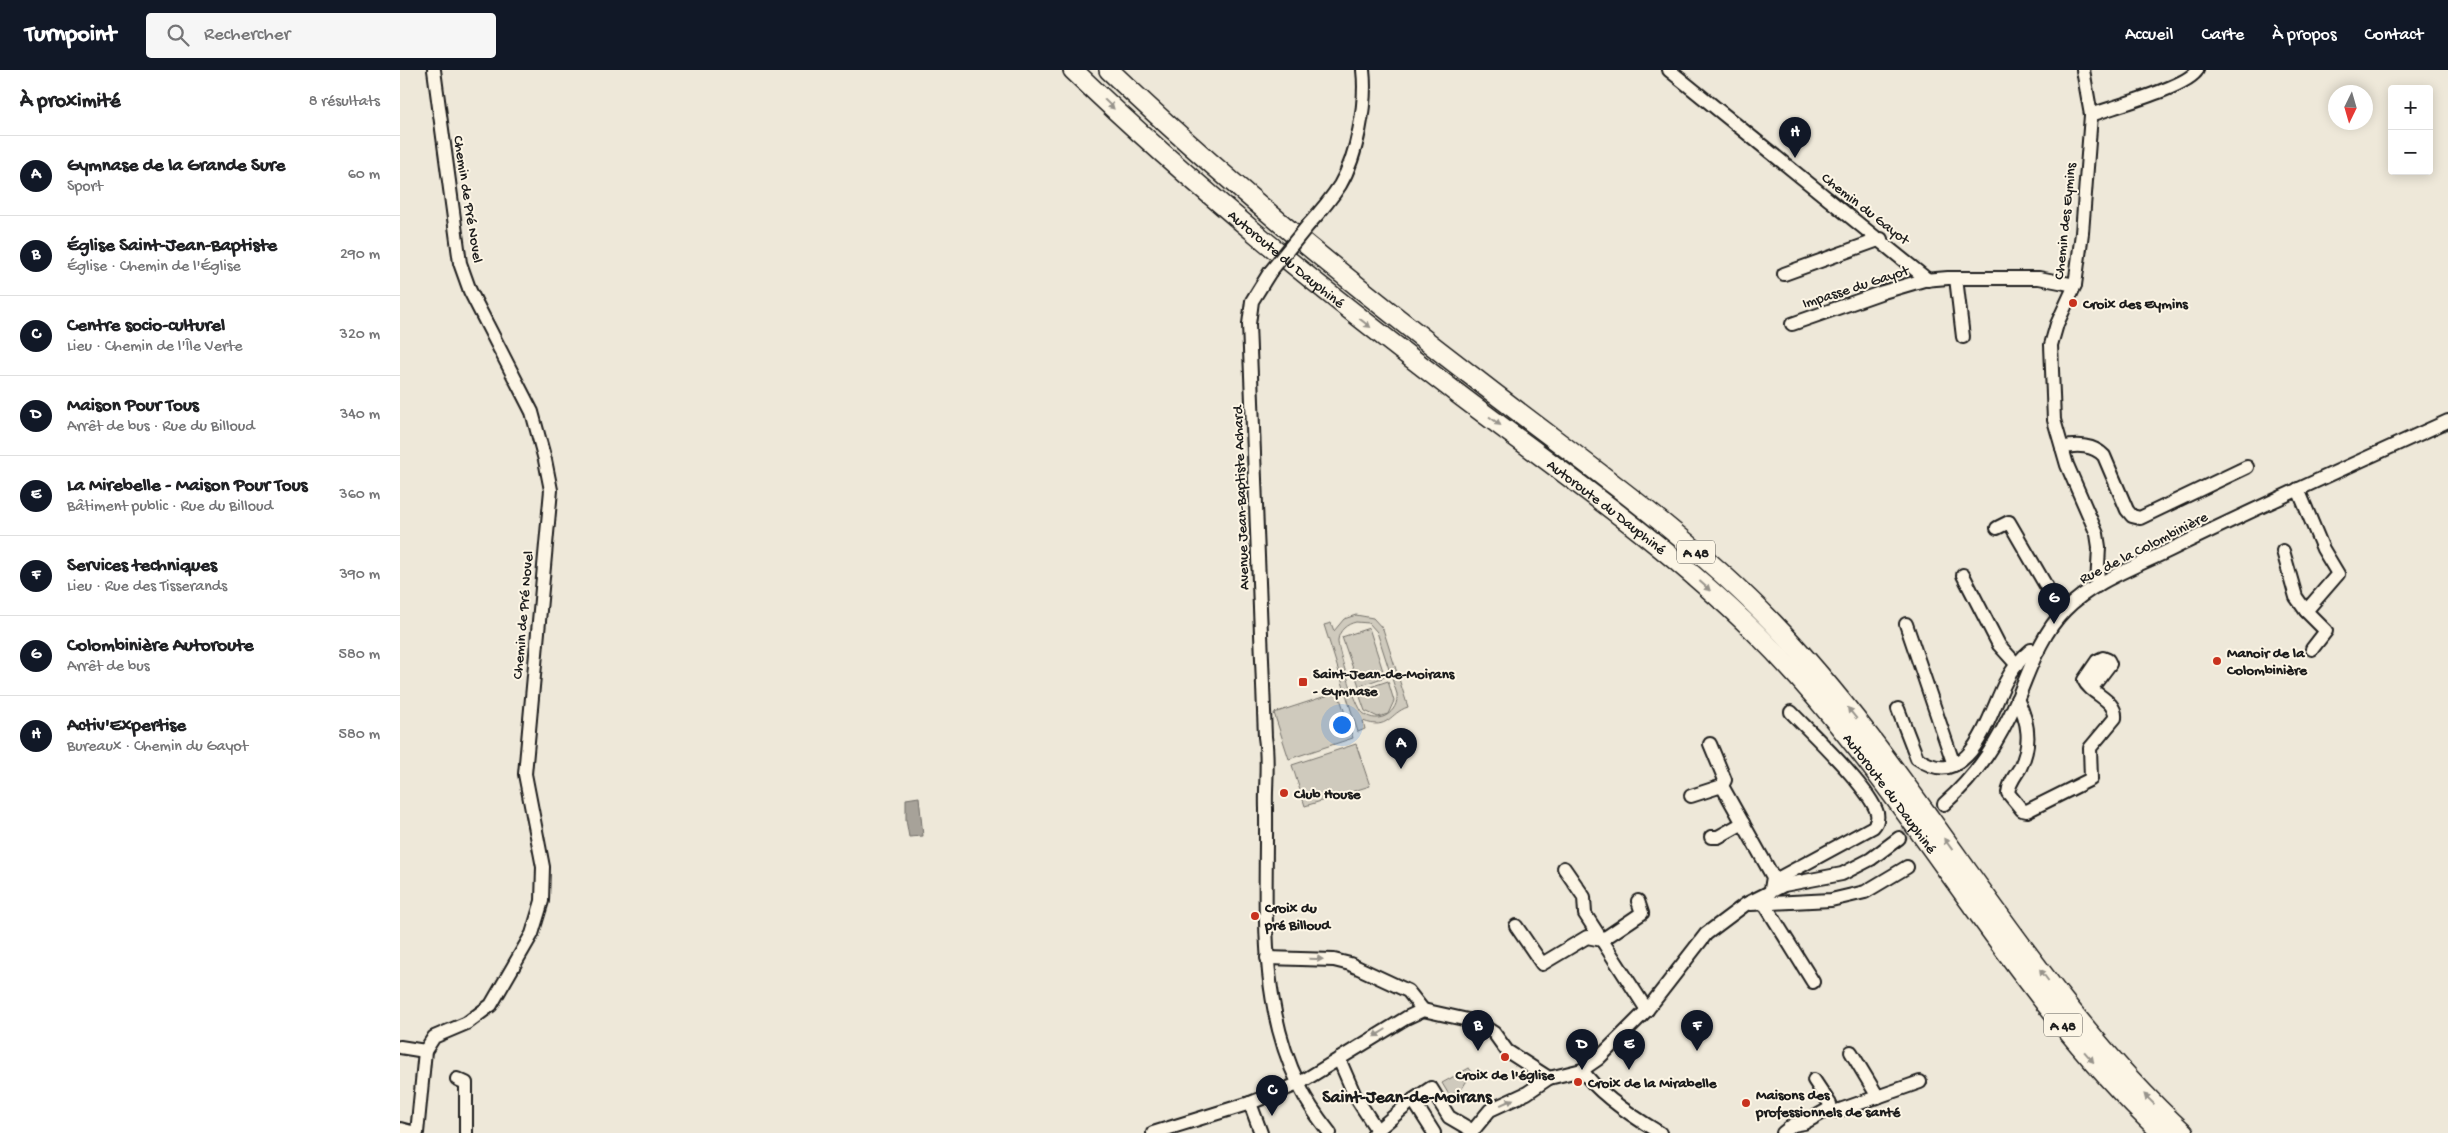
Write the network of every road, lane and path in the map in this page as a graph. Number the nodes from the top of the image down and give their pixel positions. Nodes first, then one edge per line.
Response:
1 (434, 70) edge
2 (1073, 70) edge
3 (1109, 70) edge
4 (1363, 70) edge
5 (1669, 70) edge
6 (2083, 70) edge
7 (2197, 70) edge
8 (2090, 115) junction
9 (1881, 239) junction
10 (1784, 274) dead end
11 (1956, 278) junction
12 (1928, 280) junction
13 (2075, 285) junction
14 (1792, 324) dead end
15 (1963, 337) dead end
16 (2448, 421) edge
17 (2062, 448) junction
18 (2248, 467) dead end
19 (2298, 489) junction
20 (1997, 528) dead end
21 (2282, 551) dead end
22 (1964, 575) dead end
23 (2097, 586) junction
24 (2064, 610) junction
25 (2306, 611) junction
26 (1906, 624) dead end
27 (2312, 649) dead end
28 (2038, 651) junction
29 (2017, 665) junction
30 (2091, 689) dead end
31 (2017, 699) junction
32 (1898, 709) dead end
33 (1791, 712) dead end
34 (1710, 744) dead end
35 (1954, 765) junction
36 (1722, 786) junction
37 (1691, 796) dead end
38 (1944, 804) tunnel mouth
39 (1743, 823) junction
40 (1711, 837) dead end
41 (1899, 838) tunnel mouth
42 (1907, 866) dead end
43 (1564, 868) dead end
44 (1767, 898) junction
45 (1638, 901) dead end
46 (1516, 926) dead end
47 (1602, 940) junction
48 (1267, 958) junction
49 (1813, 982) dead end
50 (1651, 1005) junction
51 (1423, 1010) junction
52 (400, 1047) edge
53 (425, 1051) junction
54 (1851, 1052) dead end
55 (1339, 1059) junction
56 (1582, 1070) junction
57 (1549, 1078) junction
58 (457, 1079) dead end
59 (1814, 1080) dead end
60 (1920, 1082) dead end
61 (1298, 1084) junction
62 (1878, 1097) junction
63 (1413, 1100) junction
64 (1250, 1103) junction
65 (1829, 1109) junction
66 (400, 1129) edge
67 (1375, 1132) edge
68 (1472, 1132) edge
69 (416, 1133) edge
70 (466, 1133) edge
71 (1154, 1133) edge
72 (1261, 1133) edge
73 (1330, 1133) edge
74 (1434, 1133) edge
75 (1660, 1133) edge
76 (1783, 1133) edge
77 (2162, 1133) edge
78 (2184, 1133) edge

1 - 53 street, Chemin de Pré Novel
2 -> 77 highway, Autoroute du Dauphiné / A 48
78 -> 3 highway, Autoroute du Dauphiné / A 48
4 - 48 street, Avenue Jean-Baptiste Achard, bridge
5 - 9 street, Chemin du Gayot
6 - 8 street, Chemin des Eymins
7 - 8 street
8 - 13 street, Chemin des Eymins
9 - 10 street
9 - 12 street, Chemin du Gayot
11 - 12 street
11 - 13 street
11 - 15 street
12 - 14 street, Impasse du Gayot
13 - 17 street, Chemin des Eymins
16 - 19 street, Rue de la Colombinière
17 - 18 street
17 - 23 street, Chemin des Eymins
19 - 23 street, Rue de la Colombinière
19 - 25 street
20 - 24 street
21 - 25 street
22 - 29 street
23 - 24 street, Rue de la Colombinière
24 - 28 street, Rue de la Colombinière
25 - 27 street
26 - 35 street
28 - 29 street
28 - 31 street, Rue de la Colombinière
29 - 35 street
30 - 31 street
31 - 38 street, Rue de la Colombinière
32 - 35 street
33 - 44 street
34 - 36 street
36 - 37 street
36 - 39 street
39 - 40 street
39 - 44 street
41 - 44 street
42 - 44 street
43 - 47 street
44 - 49 street
44 - 50 street
45 - 47 street
46 - 47 street
47 - 50 street
48 -> 51 street
48 - 61 street, Avenue Jean-Baptiste Achard
50 - 56 street
51 -> 55 street
51 - 57 street
52 - 53 street
53 - 69 street
54 - 62 street
55 - 61 street
55 - 67 street
56 - 57 street
56 - 75 street
68 -> 57 street
58 - 70 street
59 - 65 street
60 - 62 street
61 - 64 street
61 - 73 street, Avenue Jean-Baptiste Achard
62 - 65 street
63 - 67 street
63 - 68 street
63 - 74 street
64 - 71 street
64 - 72 street
65 - 76 street
66 - 69 street

